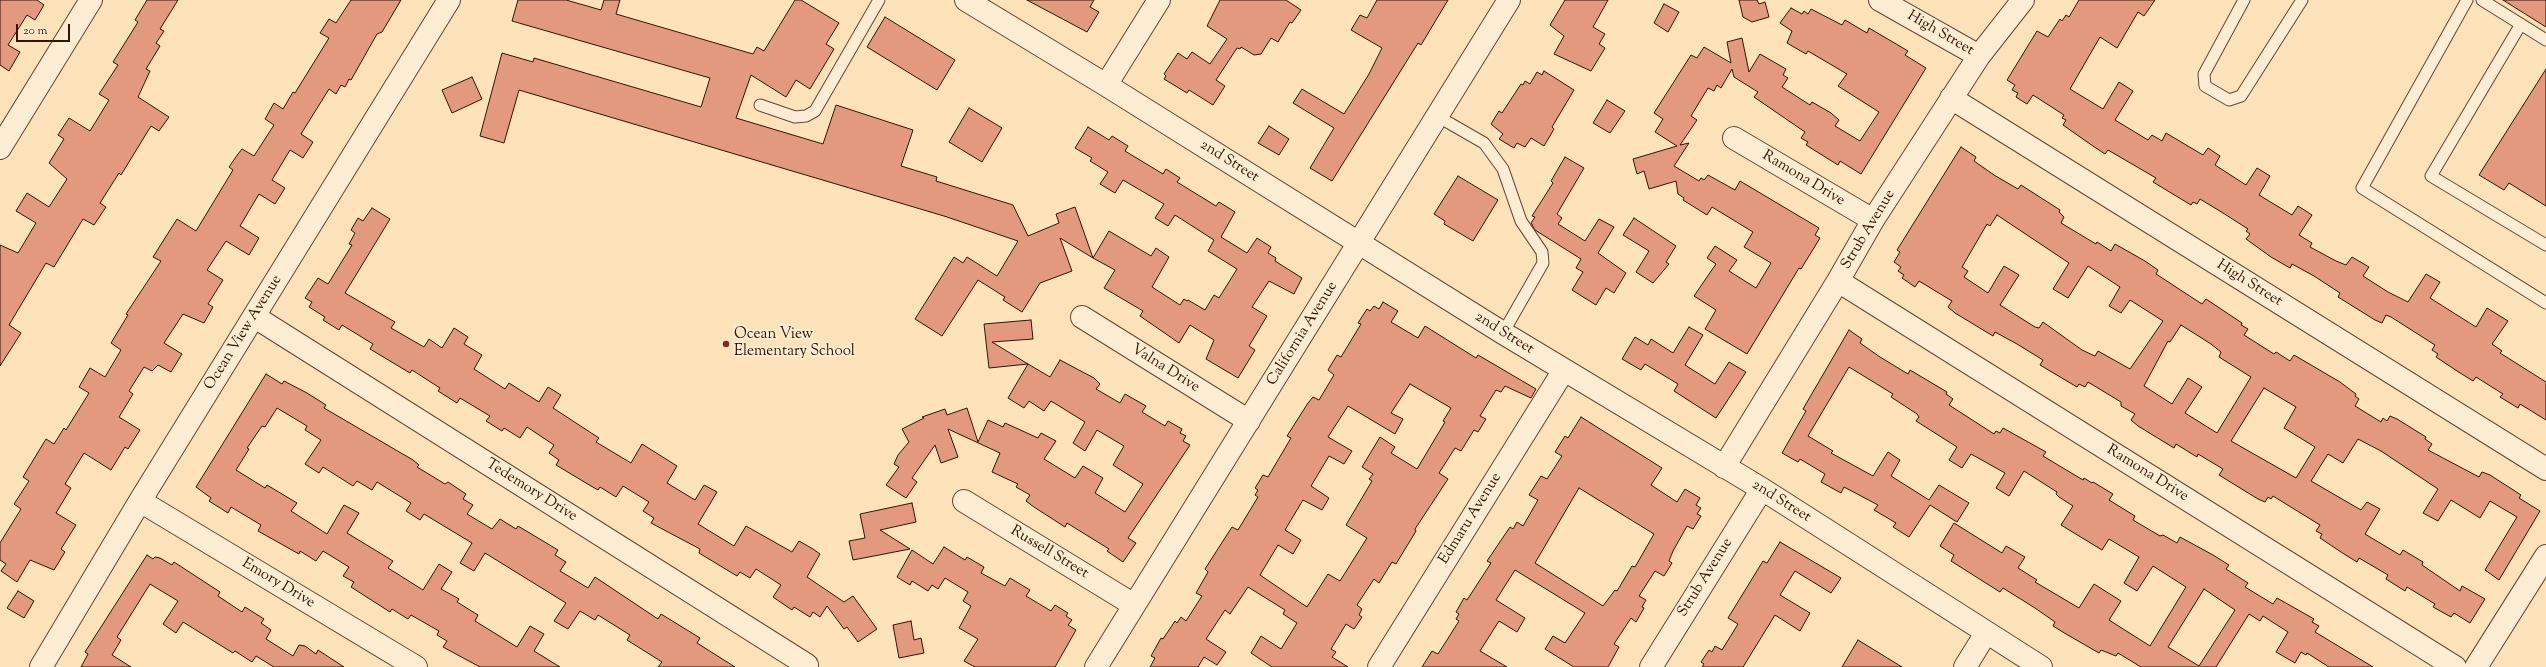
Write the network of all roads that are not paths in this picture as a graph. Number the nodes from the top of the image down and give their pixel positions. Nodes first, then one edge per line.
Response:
1 (91, 0) edge
2 (449, 0) edge
3 (878, 0) edge
4 (966, 0) edge
5 (1159, 0) edge
6 (1509, 0) edge
7 (1880, 0) edge
8 (2023, 0) edge
9 (2244, 0) edge
10 (2302, 0) edge
11 (2467, 0) edge
12 (2482, 0) edge
13 (2521, 24) junction
14 (2546, 40) edge
15 (1979, 56) junction
16 (1106, 85) junction
17 (1951, 98) junction
18 (760, 105) dead end
19 (1437, 116) junction
20 (1734, 138) dead end
21 (0, 148) edge
22 (1873, 220) junction
23 (1358, 244) junction
24 (2546, 245) edge
25 (1838, 281) junction
26 (2546, 303) edge
27 (255, 317) junction
28 (1082, 317) dead end
29 (1503, 333) junction
30 (1564, 370) junction
31 (1249, 421) junction
32 (1724, 467) junction
33 (2546, 469) edge
34 (1762, 489) junction
35 (140, 501) junction
36 (964, 501) dead end
37 (2546, 556) edge
38 (1134, 605) junction
39 (1986, 633) junction
40 (806, 666) edge
41 (40, 667) edge
42 (416, 667) edge
43 (1096, 667) edge
44 (1379, 667) edge
45 (1651, 667) edge
46 (1965, 667) edge
47 (2042, 667) edge
48 (2455, 667) edge
49 (2476, 667) edge

1 - 21 street
2 - 27 street, Ocean View Avenue
3 - 18 lane
4 - 16 street, 2nd Street
5 - 16 street
6 - 19 street, California Avenue
7 - 15 street, High Street
8 - 15 street, Strub Avenue
9 - 10 lane
11 - 26 lane
12 - 13 lane
13 - 14 lane
13 - 24 lane
15 - 17 street, Strub Avenue
16 - 23 street, 2nd Street
17 - 22 street, Strub Avenue
17 - 33 street, High Street
19 - 23 street, California Avenue
19 - 29 lane
20 - 22 street, Ramona Drive
22 - 25 street, Strub Avenue
23 - 29 street, 2nd Street
23 - 31 street, California Avenue
25 - 32 street, Strub Avenue
25 - 48 street, Ramona Drive
27 - 35 street, Ocean View Avenue
27 - 40 street, Tedemory Drive
28 - 31 street, Valna Drive
29 - 30 street, 2nd Street
30 - 32 street, 2nd Street
30 - 44 street, Edmaru Avenue
31 - 38 street, California Avenue
32 - 34 street, 2nd Street
34 - 39 street, 2nd Street
34 - 45 street, Strub Avenue
35 - 41 street, Ocean View Avenue
35 - 42 street, Emory Drive
36 - 38 street, Russell Street
37 - 49 street
38 - 43 street, California Avenue
39 - 46 street
39 - 47 street, 2nd Street

